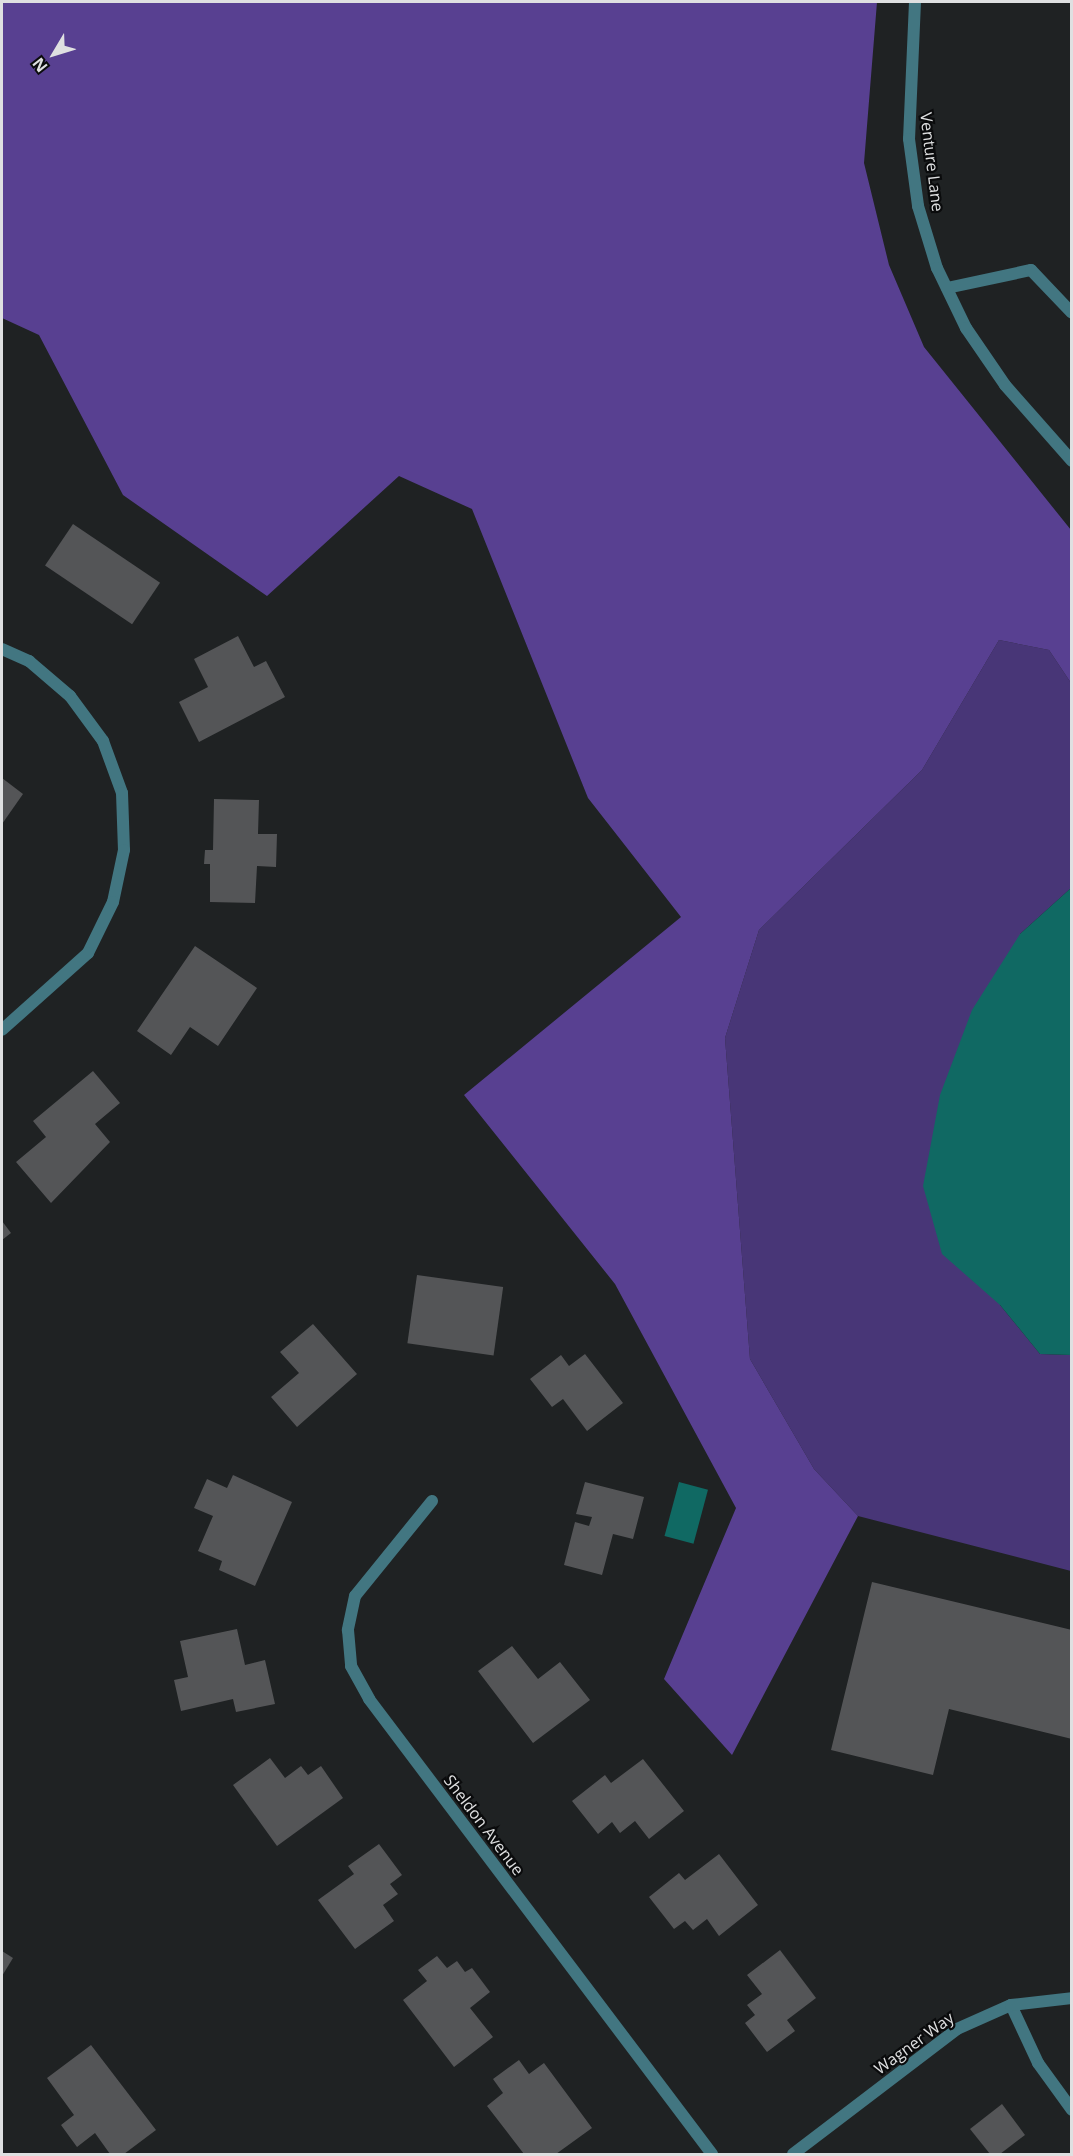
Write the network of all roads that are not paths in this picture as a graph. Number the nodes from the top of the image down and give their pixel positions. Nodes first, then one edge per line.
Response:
1 (915, 2) edge
2 (947, 288) junction
3 (1071, 313) edge
4 (1071, 461) edge
5 (2, 649) edge
6 (2, 1030) edge
7 (432, 1501) dead end
8 (1071, 1998) edge
9 (1011, 2005) junction
10 (1071, 2110) edge
11 (712, 2154) edge
12 (793, 2154) edge

1 - 2 street, Venture Lane
2 - 3 street
2 - 4 street, Venture Lane
5 - 6 street
7 - 11 street, Sheldon Avenue
8 - 9 street, Wagner Way
9 - 10 street
9 - 12 street, Wagner Way

